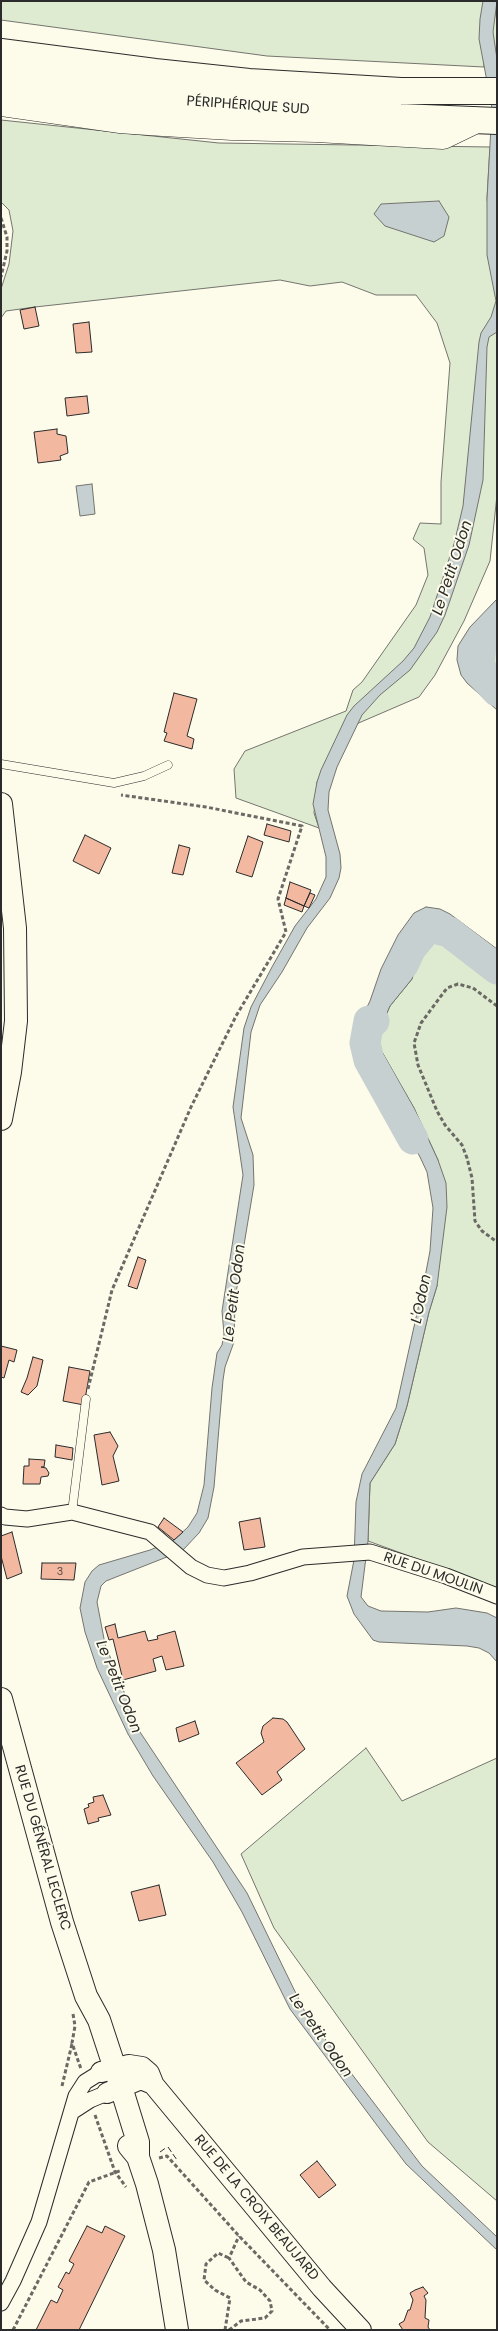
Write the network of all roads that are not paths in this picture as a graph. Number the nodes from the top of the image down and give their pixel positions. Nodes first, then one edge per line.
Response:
1 (1, 52) edge
2 (1, 77) edge
3 (497, 91) edge
4 (1, 102) edge
5 (485, 121) edge
6 (1, 764) edge
7 (168, 765) dead end
8 (1, 804) edge
9 (6, 1059) edge
10 (1, 1119) edge
11 (86, 1399) road end
12 (72, 1512) junction
13 (1, 1515) edge
14 (497, 1596) edge
15 (1, 1698) edge
16 (103, 2084) junction
17 (1, 2303) edge
18 (177, 2330) edge
19 (361, 2330) edge

1 - 3 highway, PÉRIPHÉRIQUE SUD
2 - 5 highway, PÉRIPHÉRIQUE SUD
4 - 5 highway
6 - 7 lane
8 - 9 main road
9 - 10 main road
11 - 12 lane
12 - 13 street
12 - 14 street, RUE DU MOULIN
15 - 16 main road, RUE DU GÉNÉRAL LECLERC
16 - 17 street
16 - 18 main road, RUE DU GÉNÉRAL LECLERC
16 - 19 street, RUE DE LA CROIX BEAUJARD

